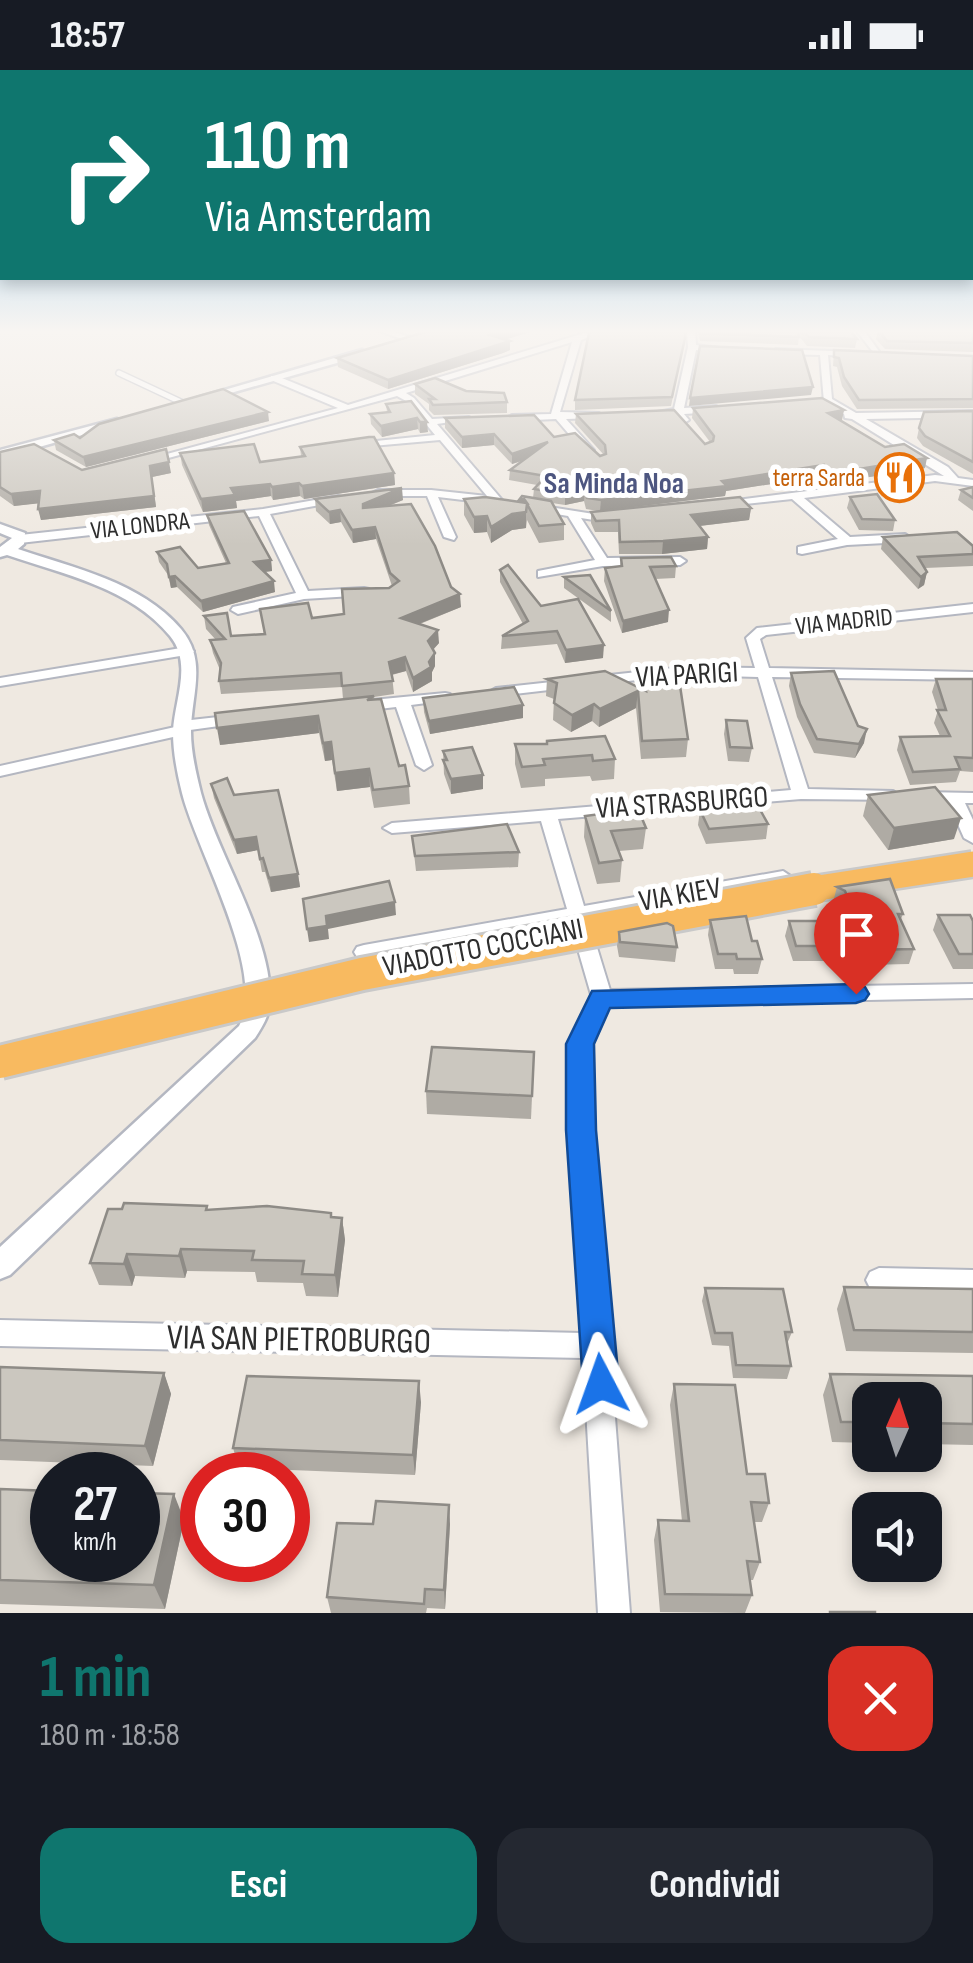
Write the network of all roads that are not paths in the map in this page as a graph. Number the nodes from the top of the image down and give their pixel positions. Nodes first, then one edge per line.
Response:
1 (178, 401) edge
2 (189, 401) edge
3 (331, 401) edge
4 (372, 401) edge
5 (411, 401) edge
6 (560, 401) edge
7 (681, 401) edge
8 (825, 401) edge
9 (182, 403) junction
10 (348, 408) junction
11 (726, 408) edge
12 (156, 410) edge
13 (678, 413) junction
14 (641, 414) edge
15 (973, 414) edge
16 (604, 415) edge
17 (556, 416) junction
18 (848, 416) junction
19 (502, 418) edge
20 (484, 419) edge
21 (123, 420) edge
22 (427, 422) junction
23 (689, 427) edge
24 (441, 437) junction
25 (376, 444) edge
26 (33, 445) junction
27 (0, 454) edge
28 (52, 456) edge
29 (598, 460) edge
30 (139, 462) edge
31 (953, 478) junction
32 (973, 483) edge
33 (431, 493) junction
34 (796, 496) junction
35 (498, 501) junction
36 (712, 506) edge
37 (263, 512) junction
38 (638, 514) edge
39 (574, 515) junction
40 (0, 528) edge
41 (450, 537) dead end
42 (916, 538) edge
43 (847, 541) junction
44 (9, 547) edge
45 (802, 550) dead end
46 (603, 562) junction
47 (680, 562) dead end
48 (542, 574) dead end
49 (373, 592) edge
50 (304, 595) junction
51 (973, 608) edge
52 (238, 610) dead end
53 (187, 650) junction
54 (760, 672) junction
55 (973, 676) edge
56 (0, 682) edge
57 (477, 694) edge
58 (458, 696) edge
59 (402, 702) junction
60 (344, 708) edge
61 (247, 719) edge
62 (182, 728) junction
63 (424, 765) dead end
64 (0, 771) edge
65 (801, 794) junction
66 (964, 798) edge
67 (548, 814) junction
68 (392, 828) dead end
69 (973, 838) edge
70 (973, 864) edge
71 (782, 877) dead end
72 (578, 914) junction
73 (364, 952) dead end
74 (973, 991) edge
75 (602, 998) junction
76 (0, 1062) edge
77 (0, 1266) edge
78 (880, 1280) dead end
79 (973, 1282) edge
80 (0, 1333) edge
81 (598, 1346) junction
82 (614, 1613) edge

1 - 9 lane
2 - 9 street
3 - 10 street
4 - 10 street
5 - 22 street
6 - 17 street
7 - 13 street
8 - 18 street
9 - 12 street
10 - 30 street
11 - 13 street
13 - 14 street
13 - 23 street
15 - 18 street
16 - 17 street
17 - 19 street
17 - 29 street
18 - 31 street
20 - 22 street
21 - 26 street
22 - 24 street
24 - 25 street
24 - 35 street
26 - 27 street
26 - 28 street
31 - 32 street
31 - 34 street
33 - 35 street, VIA LONDRA
33 - 37 street, VIA LONDRA
33 - 41 street
34 - 36 street
34 - 43 street
35 - 39 street, VIA LONDRA
37 - 44 street, VIA LONDRA
37 - 50 street
38 - 39 street, VIA LONDRA
39 - 46 street
40 - 44 street
42 - 43 street
43 - 45 street
44 - 53 street
46 - 47 street
46 - 48 street
49 - 50 street
50 - 52 street
51 - 54 street, VIA MADRID
53 - 56 street
53 - 62 street
54 - 55 street, VIA PARIGI
54 - 57 street, VIA PARIGI
54 - 65 street
58 - 59 street
59 - 60 street
59 - 63 street
61 - 62 street
62 - 64 street
62 - 77 street
65 - 66 street, VIA STRASBURGO
65 - 67 street, VIA STRASBURGO
66 - 69 street
67 - 68 street, VIA STRASBURGO
67 - 72 street
70 - 76 highway, VIADOTTO COCCIANI, bridge
71 - 72 street, VIA KIEV
72 - 73 street, VIA KIEV
72 - 75 street
74 - 75 street
75 - 81 street
78 - 79 street
80 - 81 street, VIA SAN PIETROBURGO
81 - 82 street

